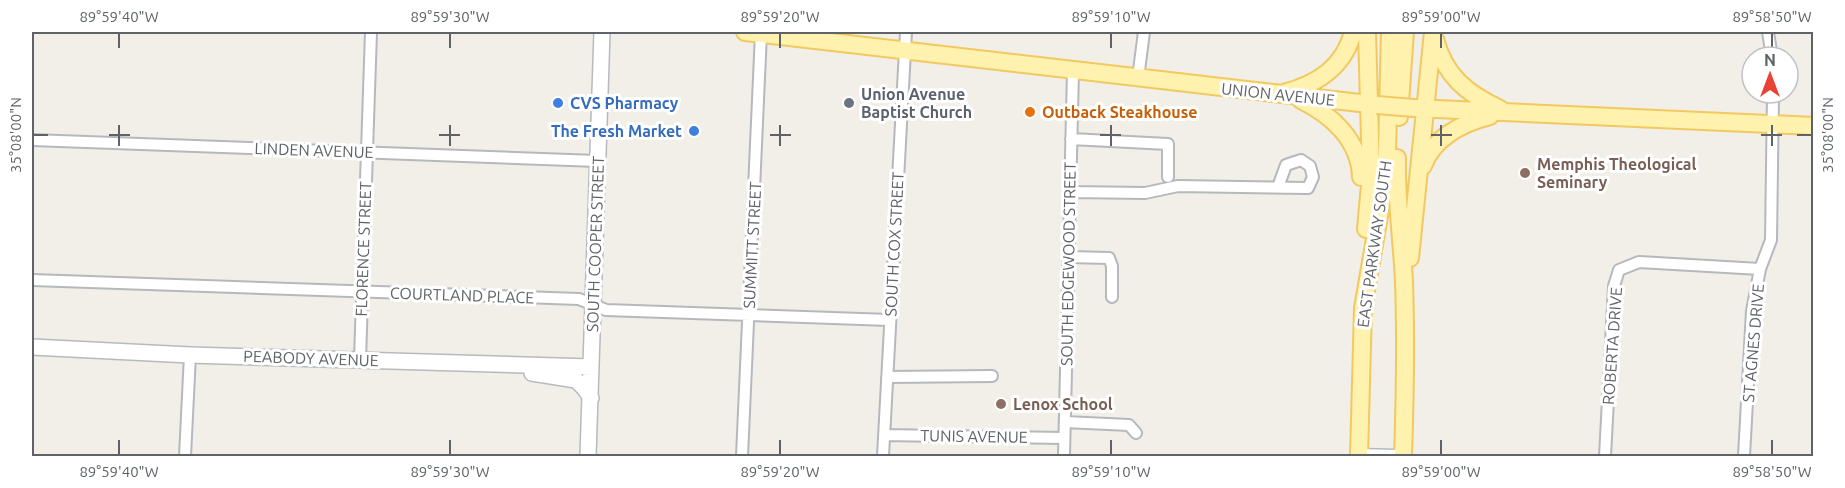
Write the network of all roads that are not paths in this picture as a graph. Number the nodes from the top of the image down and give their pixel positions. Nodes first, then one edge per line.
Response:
1 (371, 32) edge
2 (602, 32) edge
3 (753, 32) edge
4 (906, 32) edge
5 (1144, 32) edge
6 (1353, 32) edge
7 (1367, 32) edge
8 (1390, 32) edge
9 (1405, 32) edge
10 (1433, 32) edge
11 (905, 50) junction
12 (1073, 71) junction
13 (1138, 78) junction
14 (1285, 95) junction
15 (1372, 105) junction
16 (1773, 105) edge
17 (1419, 108) junction
18 (1506, 112) junction
19 (1774, 124) junction
20 (1814, 126) edge
21 (1071, 139) junction
22 (32, 140) edge
23 (366, 152) junction
24 (597, 161) junction
25 (1167, 177) dead end
26 (1418, 178) junction
27 (1278, 187) dead end
28 (1070, 192) junction
29 (1364, 245) junction
30 (1068, 257) junction
31 (1760, 269) junction
32 (32, 280) edge
33 (362, 292) junction
34 (1112, 297) dead end
35 (593, 304) junction
36 (1363, 308) junction
37 (1404, 309) junction
38 (748, 316) junction
39 (889, 320) junction
40 (32, 347) edge
41 (190, 355) junction
42 (360, 359) junction
43 (508, 364) junction
44 (591, 367) junction
45 (992, 376) dead end
46 (887, 378) junction
47 (591, 399) junction
48 (1065, 422) junction
49 (1136, 432) dead end
50 (884, 435) junction
51 (1064, 438) junction
52 (185, 456) edge
53 (588, 456) edge
54 (742, 456) edge
55 (883, 456) edge
56 (1064, 456) edge
57 (1359, 456) edge
58 (1396, 456) edge
59 (1403, 456) edge
60 (1605, 456) edge
61 (1744, 456) edge

1 - 23 street, FLORENCE STREET
2 - 24 main road, SOUTH COOPER STREET
3 - 11 main road, UNION AVENUE
3 - 38 street, SUMMITT STREET
4 - 11 street, SOUTH COX STREET
5 - 13 street
6 - 14 main road
7 - 15 main road
8 - 36 main road, EAST PARKWAY SOUTH
9 - 37 main road, EAST PARKWAY SOUTH
10 - 17 main road
10 - 18 main road
11 - 12 main road, UNION AVENUE
11 - 39 street, SOUTH COX STREET
12 - 13 main road, UNION AVENUE
12 - 21 street, SOUTH EDGEWOOD STREET
13 - 14 main road, UNION AVENUE
14 - 15 main road, UNION AVENUE
14 - 29 main road
15 - 17 main road, UNION AVENUE, bridge
15 - 29 main road
16 - 19 street, ST AGNES DRIVE
17 - 18 main road, UNION AVENUE
17 - 26 main road
18 - 19 main road, UNION AVENUE
18 - 26 main road
19 - 20 main road, UNION AVENUE
19 - 31 street, ST AGNES DRIVE
21 - 25 street
21 - 28 street, SOUTH EDGEWOOD STREET
22 - 23 street, LINDEN AVENUE
23 - 24 street, LINDEN AVENUE
23 - 33 street, FLORENCE STREET
24 - 35 main road, SOUTH COOPER STREET
26 - 37 main road
27 - 28 street
28 - 30 street, SOUTH EDGEWOOD STREET
29 - 36 main road
30 - 34 street
30 - 48 street, SOUTH EDGEWOOD STREET
31 - 60 street, ROBERTA DRIVE
31 - 61 street, ST AGNES DRIVE
32 - 33 street, COURTLAND PLACE
33 - 35 street, COURTLAND PLACE
33 - 42 street, FLORENCE STREET
35 - 38 street, COURTLAND PLACE
35 - 44 main road, SOUTH COOPER STREET
36 - 57 main road, EAST PARKWAY SOUTH
37 - 59 main road, EAST PARKWAY SOUTH
38 - 39 street, COURTLAND PLACE
38 - 54 street, SUMMITT STREET
39 - 46 street, SOUTH COX STREET
40 - 41 main road, PEABODY AVENUE
41 - 42 main road, PEABODY AVENUE
41 - 52 street
42 - 43 main road, PEABODY AVENUE
43 - 44 main road, PEABODY AVENUE
43 - 47 main road
44 - 47 main road, SOUTH COOPER STREET
45 - 46 street
46 - 50 street, SOUTH COX STREET
47 - 53 main road, SOUTH COOPER STREET
48 - 49 street
48 - 51 street, SOUTH EDGEWOOD STREET
50 - 51 street, TUNIS AVENUE
50 - 55 street, SOUTH COX STREET
51 - 56 street, SOUTH EDGEWOOD STREET
57 - 58 street

